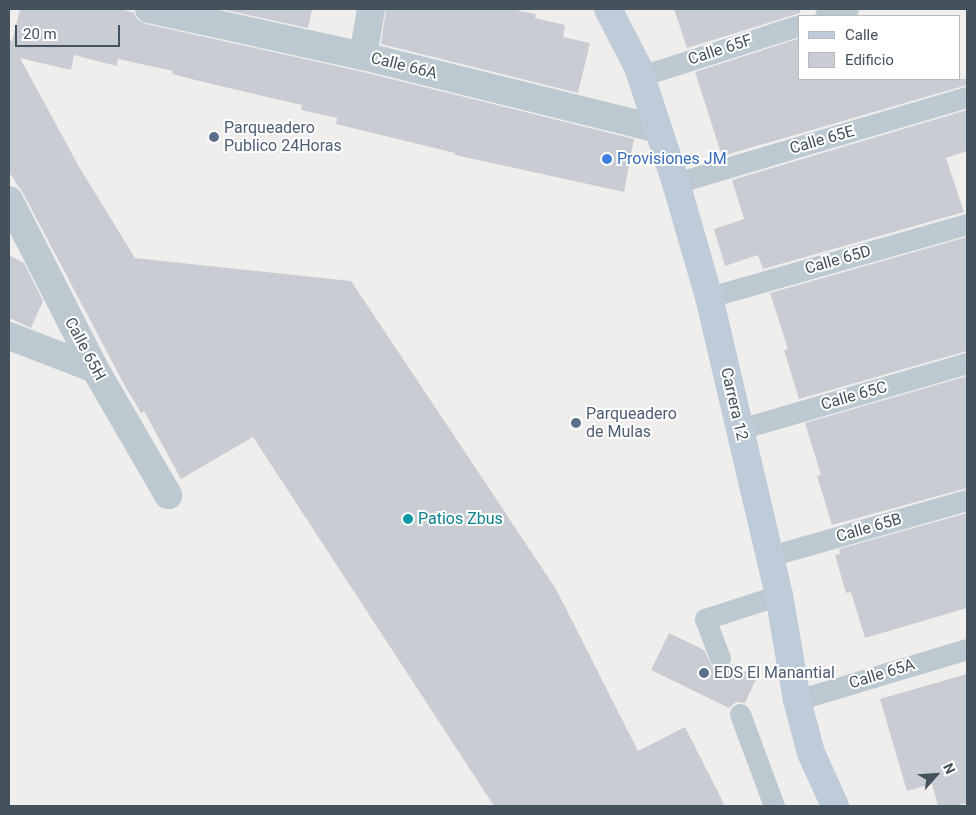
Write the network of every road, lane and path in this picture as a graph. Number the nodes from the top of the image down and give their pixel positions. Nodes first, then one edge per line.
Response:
1 (149, 9) edge
2 (371, 9) edge
3 (608, 9) edge
4 (848, 9) edge
5 (828, 15) edge
6 (798, 25) edge
7 (363, 56) junction
8 (641, 76) junction
9 (967, 97) edge
10 (658, 128) junction
11 (676, 183) junction
12 (9, 200) edge
13 (967, 224) edge
14 (709, 297) junction
15 (9, 336) edge
16 (967, 364) edge
17 (95, 369) junction
18 (740, 429) junction
19 (168, 495) dead end
20 (967, 500) edge
21 (770, 556) junction
22 (779, 595) junction
23 (967, 648) edge
24 (720, 658) dead end
25 (797, 700) junction
26 (740, 714) dead end
27 (774, 806) edge
28 (835, 806) edge

1 - 7 street, Calle 66A
2 - 7 street
3 - 8 main road, Carrera 12
4 - 5 lane
6 - 8 lane, Calle 65F
7 - 10 street, Calle 66A
8 - 10 main road, Carrera 12
9 - 11 lane, Calle 65E
10 - 11 main road, Carrera 12
11 - 14 main road, Carrera 12
12 - 17 street, Calle 65H
13 - 14 lane, Calle 65D
14 - 18 main road, Carrera 12
15 - 17 street
16 - 18 lane, Calle 65C
17 - 19 street, Calle 65H
18 - 21 main road, Carrera 12
20 - 21 lane, Calle 65B
21 - 22 main road, Carrera 12
22 - 24 lane
22 - 25 main road, Carrera 12
23 - 25 lane, Calle 65A
25 - 28 main road, Carrera 12
26 - 27 lane

